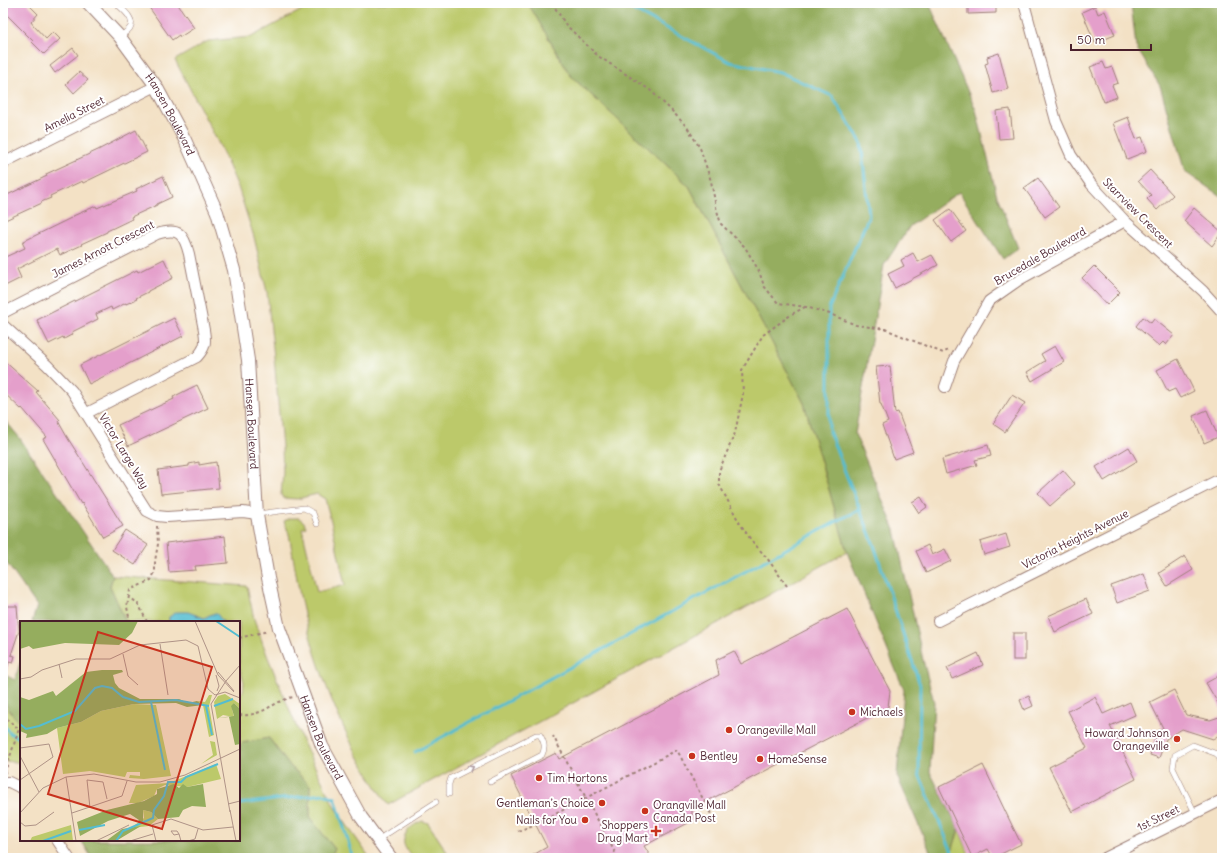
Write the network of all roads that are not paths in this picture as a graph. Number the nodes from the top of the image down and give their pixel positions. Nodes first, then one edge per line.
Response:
1 (88, 3) edge
2 (116, 3) edge
3 (1024, 3) edge
4 (120, 37) junction
5 (156, 86) junction
6 (3, 163) edge
7 (1126, 221) junction
8 (3, 312) edge
9 (1222, 312) edge
10 (3, 324) edge
11 (945, 387) dead end
12 (87, 413) junction
13 (1222, 478) edge
14 (257, 514) junction
15 (317, 524) dead end
16 (938, 621) dead end
17 (1220, 752) edge
18 (1222, 763) edge
19 (6, 782) edge
20 (490, 782) dead end
21 (20, 788) edge
22 (449, 794) dead end
23 (1222, 800) edge
24 (436, 802) dead end
25 (1195, 813) junction
26 (378, 840) junction
27 (58, 841) edge
28 (69, 858) edge
29 (391, 858) edge
30 (1105, 858) edge

1 - 4 street, Hansen Boulevard
2 - 4 lane
3 - 7 street, Starrview Crescent
4 - 5 street, Hansen Boulevard
5 - 6 street, Amelia Street
5 - 14 street, Hansen Boulevard
7 - 9 street, Starrview Crescent
7 - 11 street, Brucedale Boulevard
8 - 12 street, James Arnott Crescent
10 - 12 street, Victor Large Way
12 - 14 street, Victor Large Way
13 - 16 street, Victoria Heights Avenue
14 - 15 lane
14 - 26 street, Hansen Boulevard
17 - 18 lane
17 - 25 lane
19 - 21 street
22 -> 20 lane
23 - 25 street, 1st Street
24 - 26 lane
25 - 30 street, 1st Street
26 - 29 street, Hansen Boulevard
27 - 28 street

